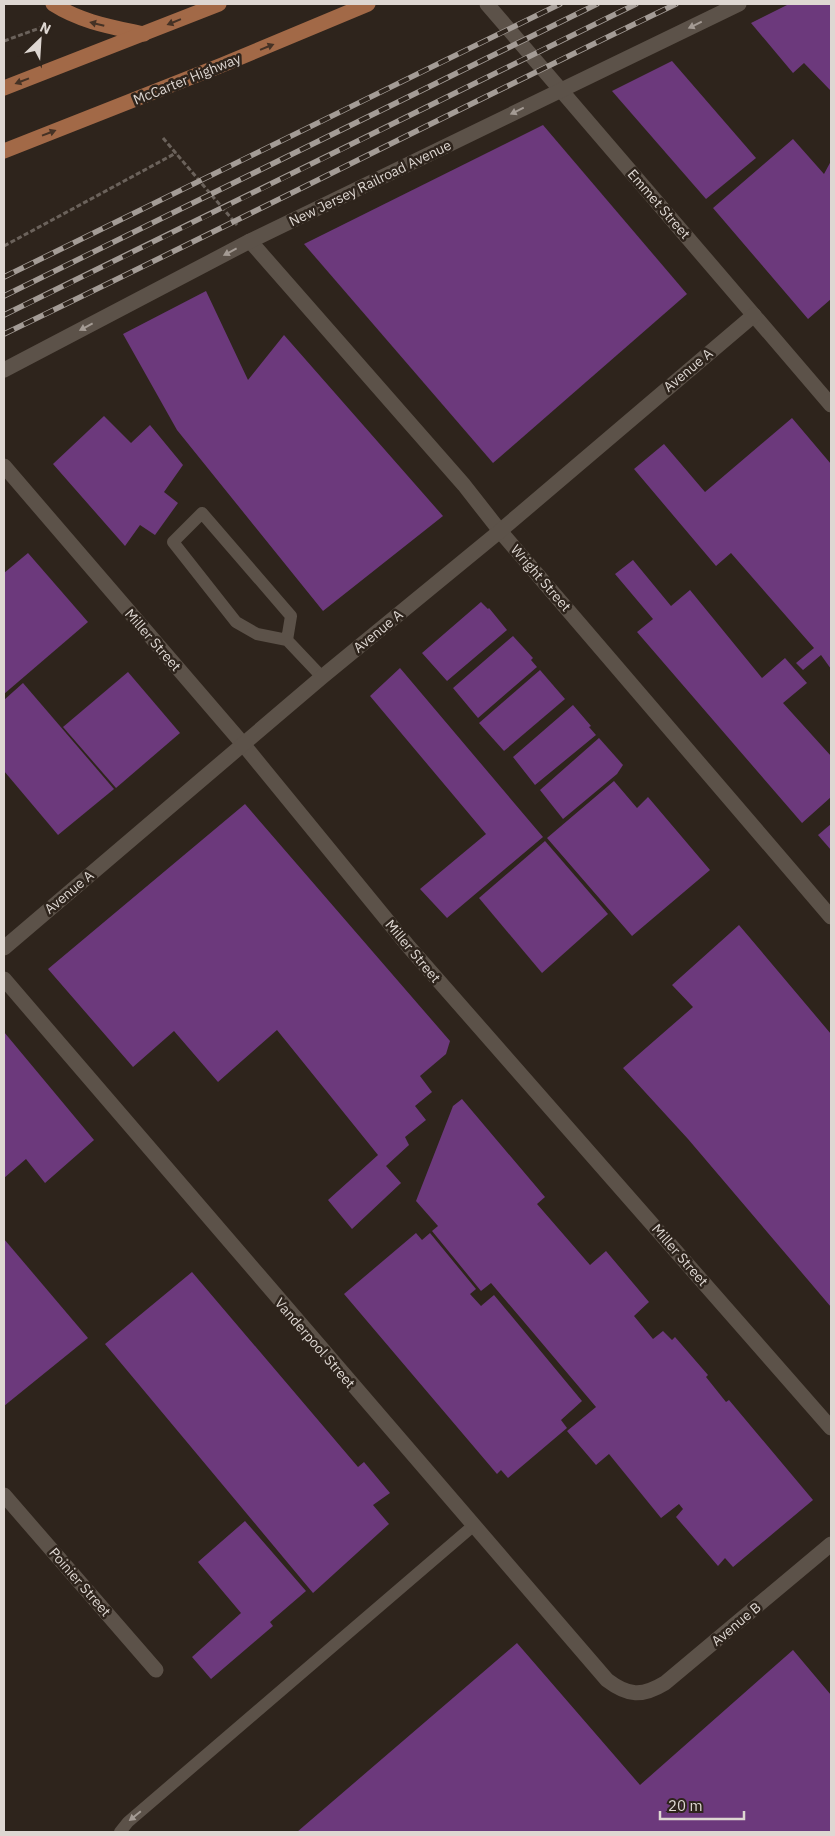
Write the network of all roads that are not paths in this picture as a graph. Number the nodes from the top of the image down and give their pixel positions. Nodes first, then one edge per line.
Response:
1 (53, 4) edge
2 (219, 4) edge
3 (368, 4) edge
4 (487, 4) edge
5 (739, 4) edge
6 (144, 34) junction
7 (4, 88) edge
8 (561, 90) junction
9 (4, 150) edge
10 (250, 241) junction
11 (754, 314) junction
12 (4, 370) edge
13 (831, 405) edge
14 (4, 466) edge
15 (500, 530) junction
16 (287, 640) junction
17 (322, 677) junction
18 (243, 744) junction
19 (831, 916) edge
20 (4, 948) edge
21 (4, 979) edge
22 (831, 1428) edge
23 (4, 1495) edge
24 (473, 1526) junction
25 (831, 1544) edge
26 (156, 1670) dead end
27 (636, 1693) joint
28 (120, 1832) edge

6 -> 1 main road
2 -> 6 main road
9 -> 3 main road, McCarter Highway
4 - 8 street, Emmet Street
5 -> 8 street, New Jersey Railroad Avenue
6 -> 7 main road
8 -> 10 street, New Jersey Railroad Avenue
8 - 11 street, Emmet Street
10 -> 12 street, New Jersey Railroad Avenue
10 - 15 street, Wright Street
11 - 13 street, Emmet Street
11 - 15 street, Avenue A
14 - 18 street, Miller Street
15 - 17 street, Avenue A
15 - 19 street, Wright Street
16 - 16 lane
16 - 17 lane
17 - 18 street, Avenue A
18 - 20 street, Avenue A
18 - 22 street, Miller Street
21 - 24 street, Vanderpool Street
23 - 26 street, Poinier Street
24 - 27 street, Vanderpool Street
24 -> 28 lane
25 - 27 street, Avenue B

